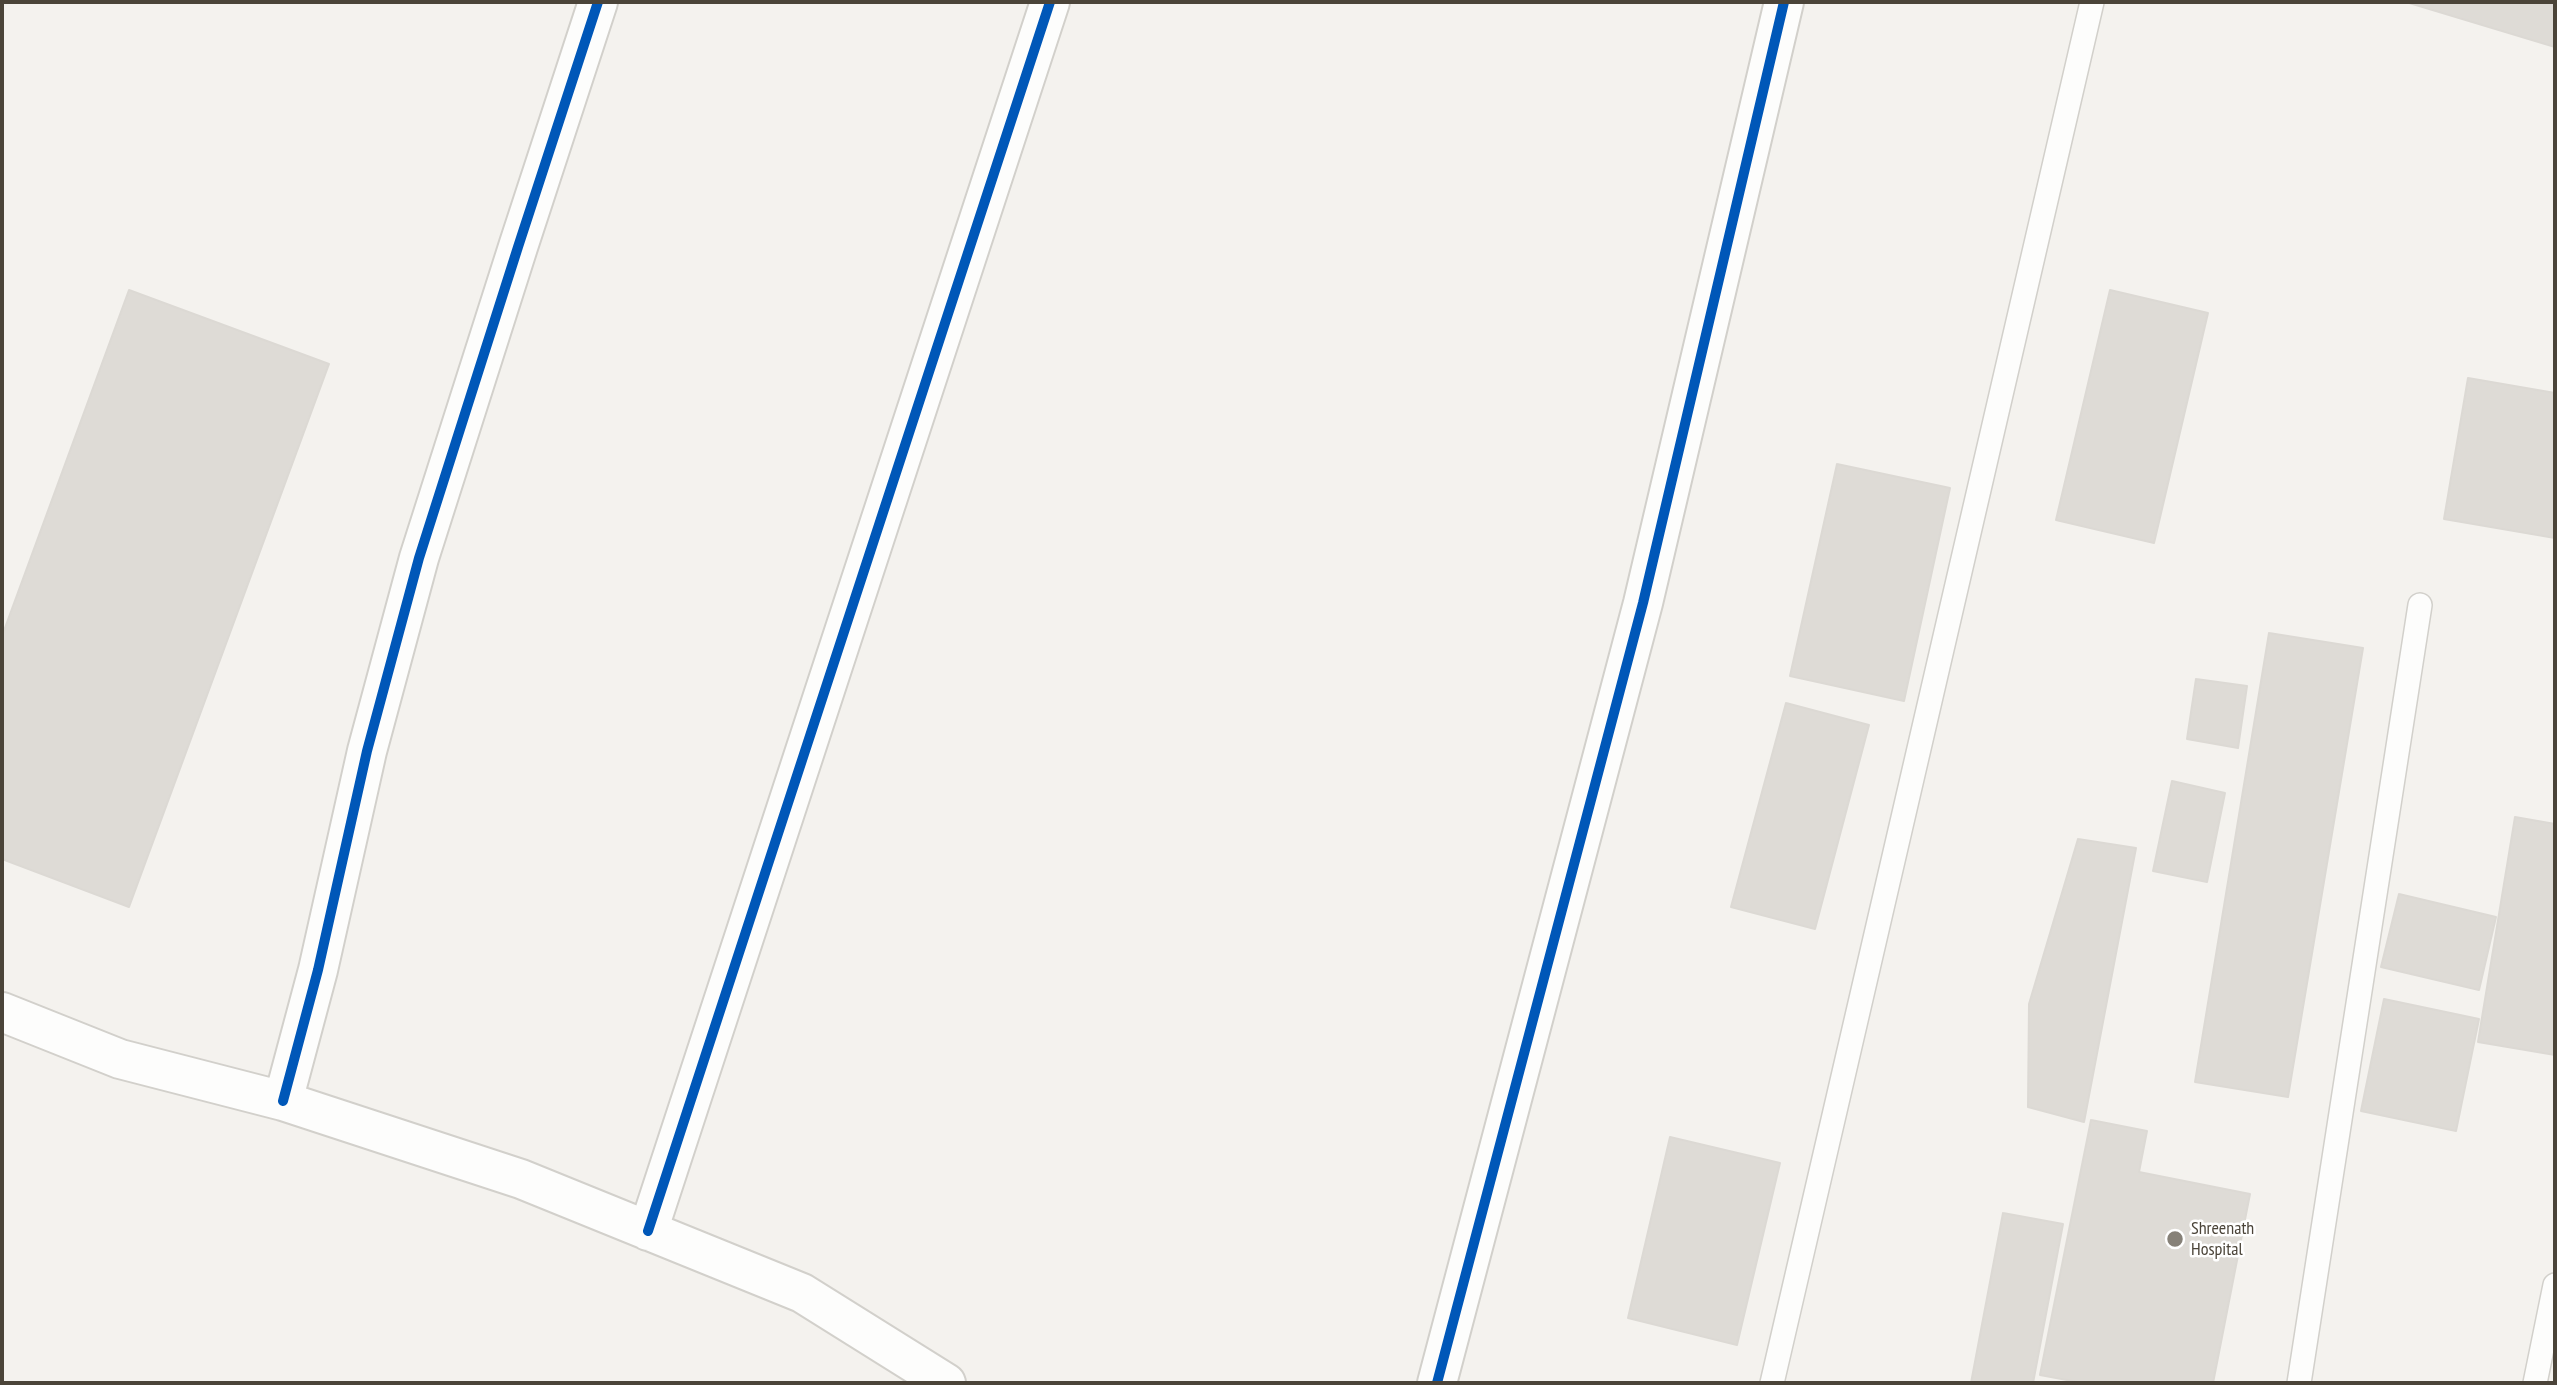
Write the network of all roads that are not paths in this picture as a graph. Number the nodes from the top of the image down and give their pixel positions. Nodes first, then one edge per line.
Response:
1 (598, 2) edge
2 (1050, 2) edge
3 (1784, 2) edge
4 (2092, 2) edge
5 (2420, 605) dead end
6 (2, 1012) edge
7 (283, 1101) junction
8 (648, 1231) junction
9 (2555, 1286) edge
10 (946, 1383) edge
11 (1437, 1383) edge
12 (1772, 1383) edge
13 (2299, 1383) edge
14 (2535, 1383) edge

1 - 7 street
2 - 8 street
3 - 11 street
4 - 12 lane
5 - 13 lane
6 - 7 street
7 - 8 street
8 - 10 street
9 - 14 lane

